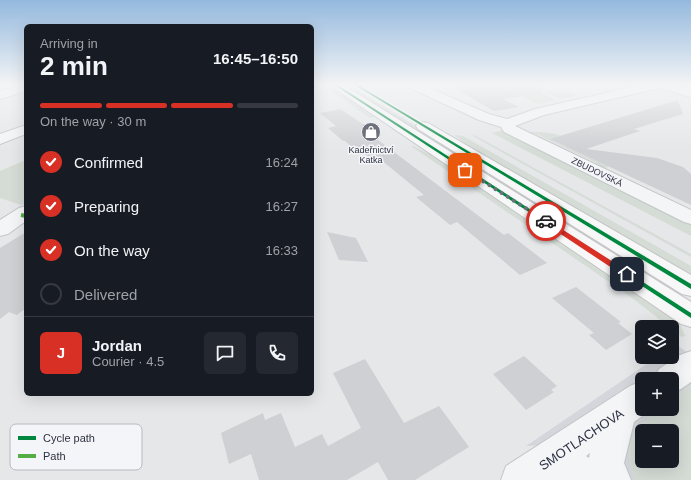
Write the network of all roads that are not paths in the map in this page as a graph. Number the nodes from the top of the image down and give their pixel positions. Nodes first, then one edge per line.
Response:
1 (368, 106) edge
2 (391, 106) edge
3 (460, 106) edge
4 (564, 106) edge
5 (507, 124) junction
6 (24, 130) edge
7 (0, 139) edge
8 (0, 208) edge
9 (24, 215) edge
10 (691, 218) edge
11 (0, 229) edge
12 (691, 287) edge
13 (691, 316) edge
14 (691, 365) edge
15 (679, 373) edge
16 (631, 405) edge
17 (531, 472) edge
18 (592, 480) edge
19 (612, 480) edge

1 - 13 main road
2 - 12 main road
3 - 5 street
4 - 5 street
5 - 10 street, ZBUDOVSKÁ
6 - 7 street
8 - 9 street
9 - 11 street
14 - 15 street
16 - 17 street, SMOTLACHOVA
16 - 19 street
17 - 18 street

